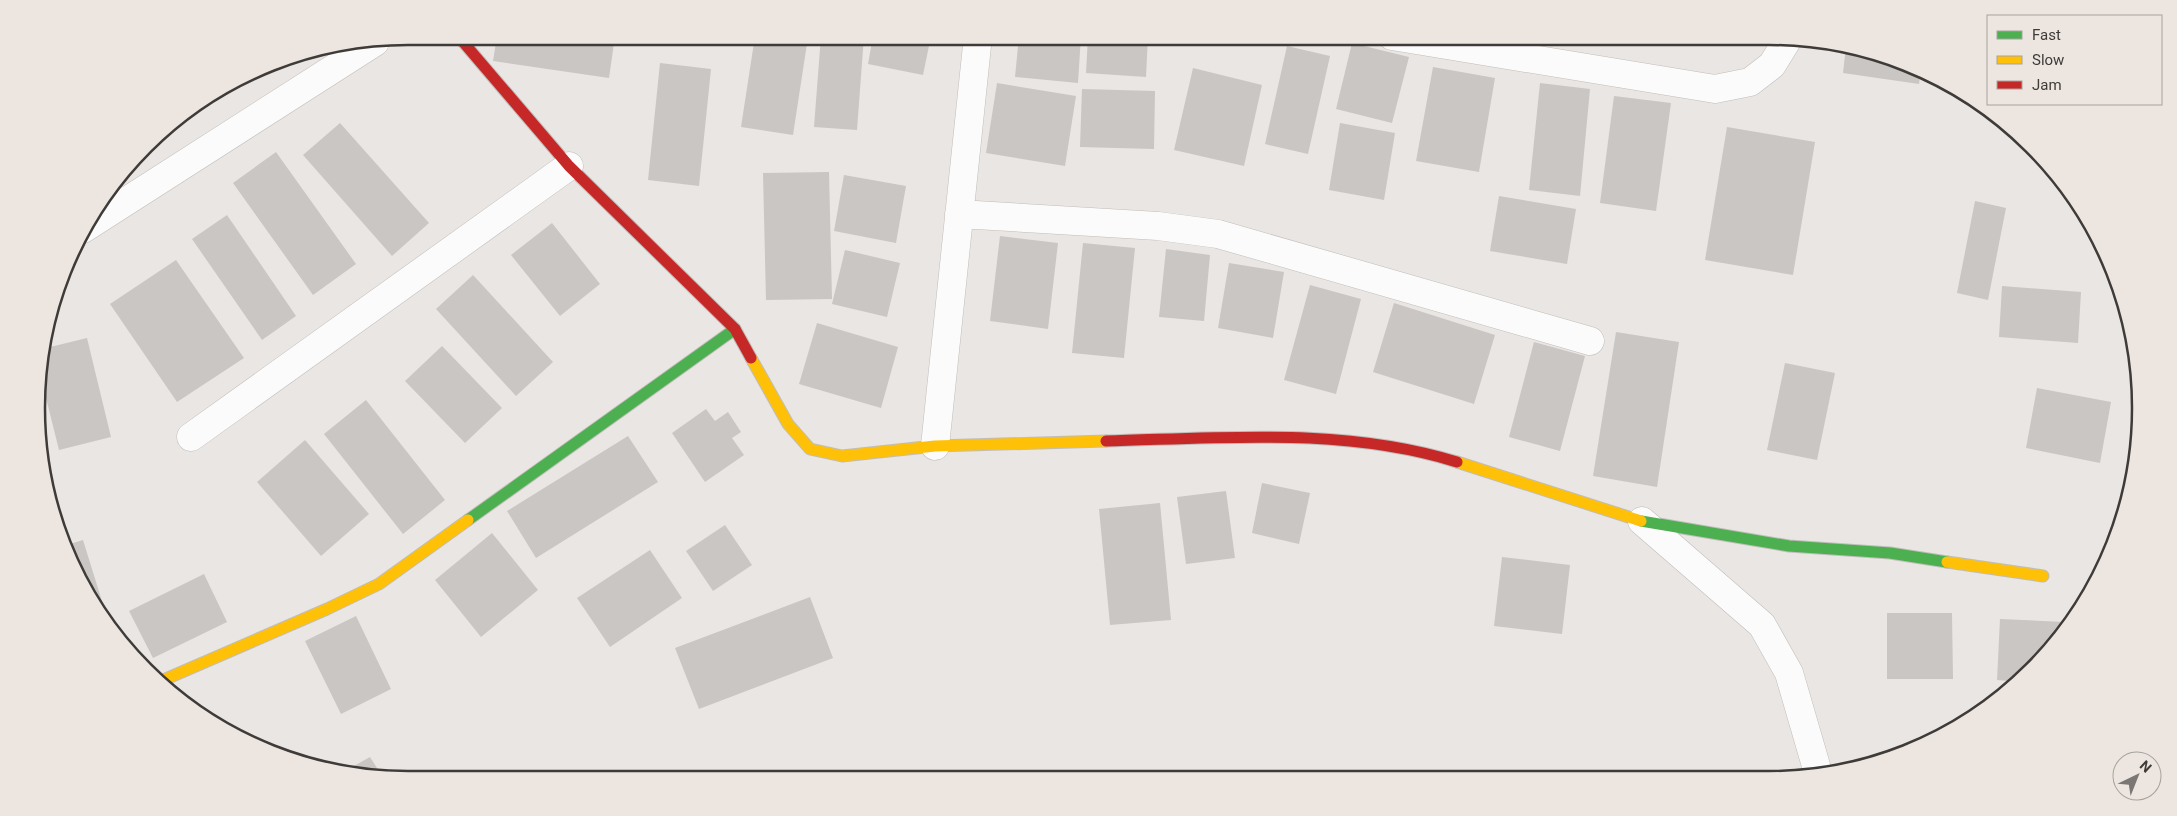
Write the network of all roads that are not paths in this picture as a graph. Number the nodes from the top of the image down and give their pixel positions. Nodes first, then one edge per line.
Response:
1 (466, 45) edge
2 (977, 45) edge
3 (1447, 45) edge
4 (1784, 46) edge
5 (366, 48) edge
6 (569, 166) junction
7 (959, 214) junction
8 (97, 221) edge
9 (735, 329) junction
10 (1590, 341) dead end
11 (191, 437) dead end
12 (935, 446) junction
13 (1642, 521) junction
14 (2043, 576) dead end
15 (166, 679) edge
16 (1817, 768) edge

1 - 6 street
2 - 7 street
3 - 4 street
5 - 8 street
6 - 9 street
6 - 11 street
7 - 10 street
7 - 12 street
9 - 12 street
9 - 15 street
12 - 13 street
13 - 14 street
13 - 16 street

